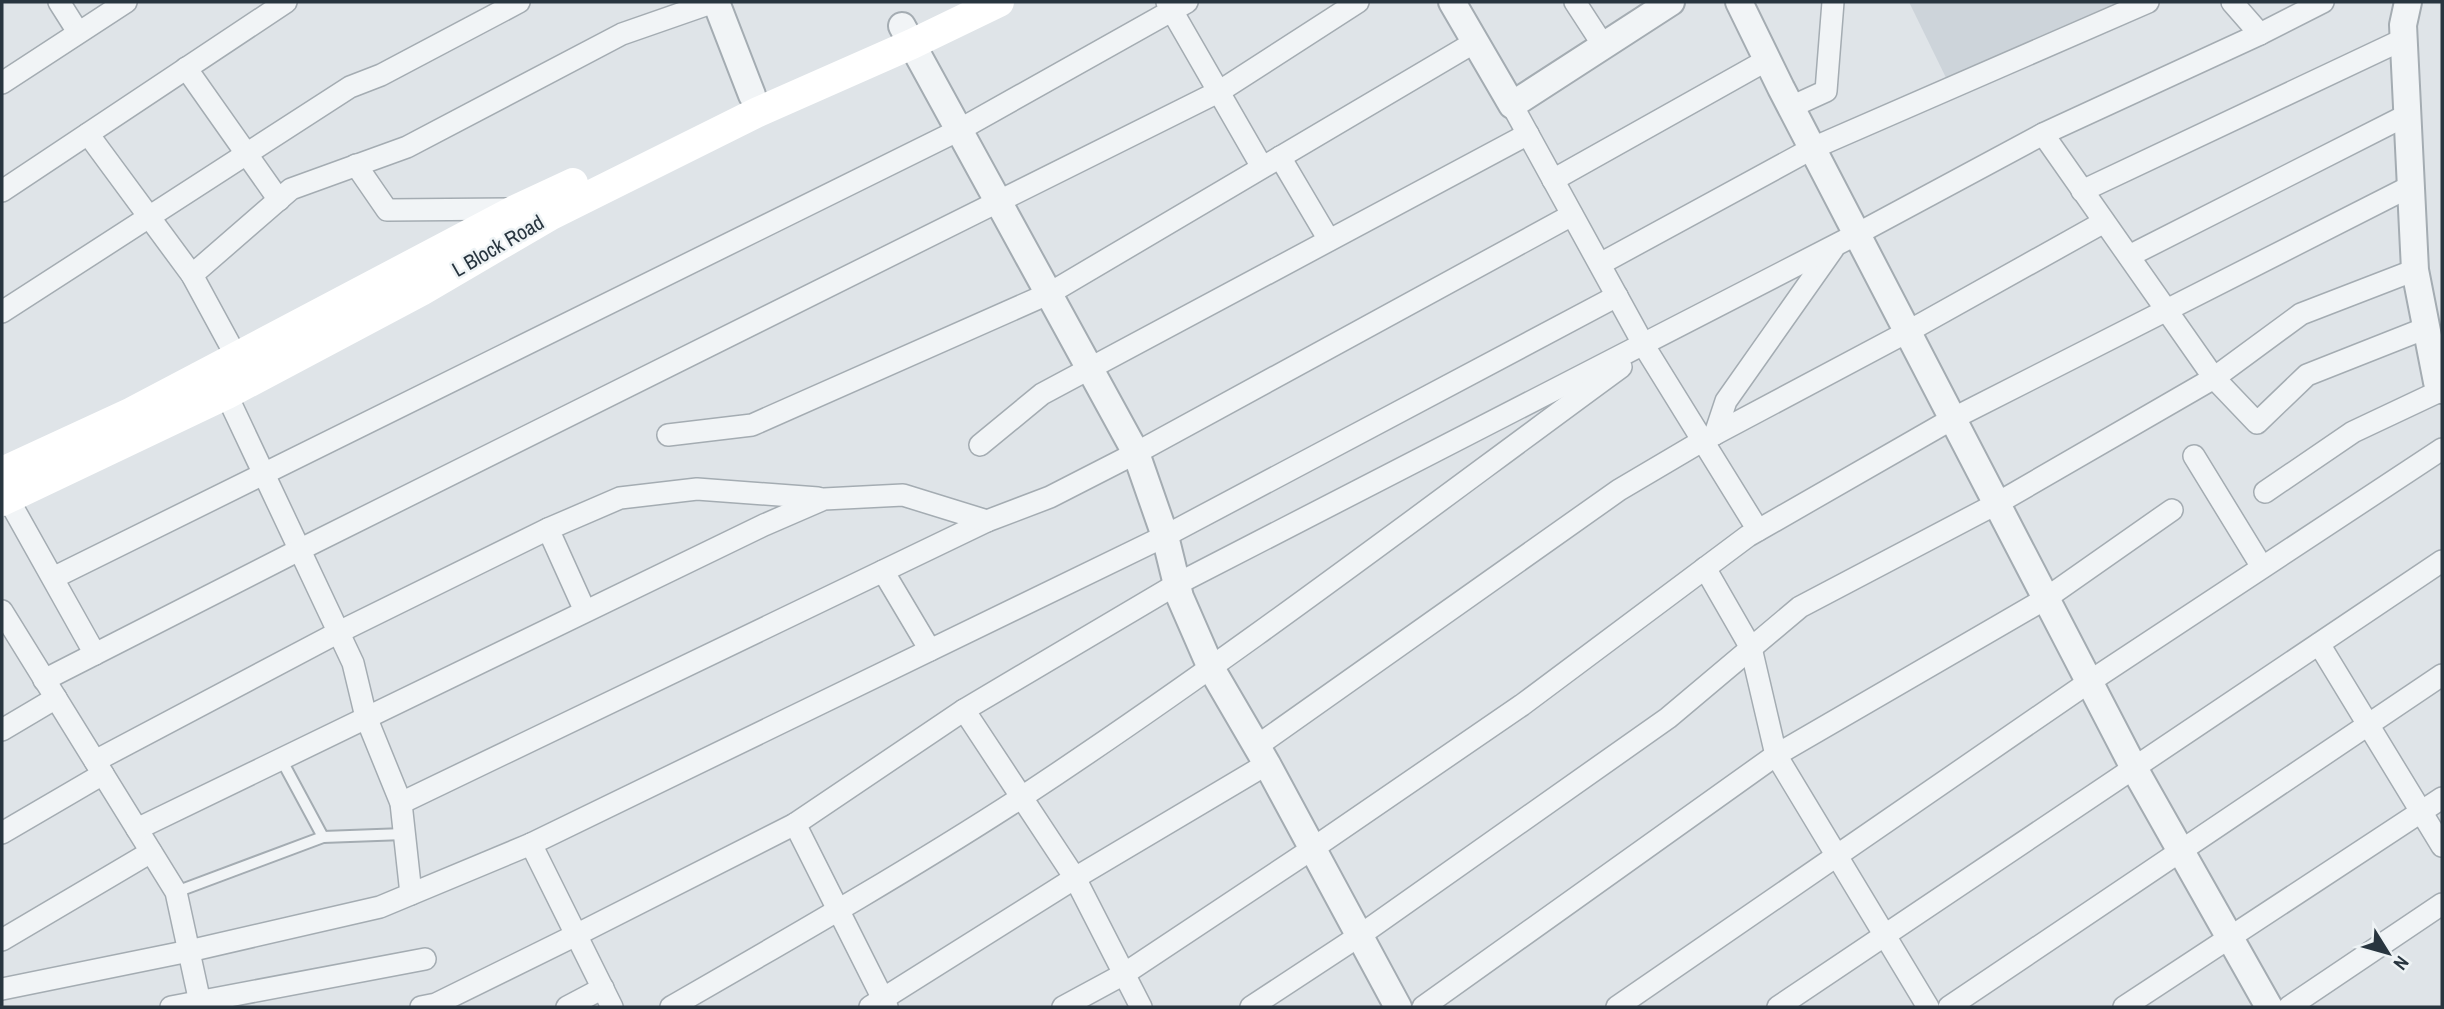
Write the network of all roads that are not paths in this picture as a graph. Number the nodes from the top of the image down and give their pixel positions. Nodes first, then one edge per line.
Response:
1 (59, 2) edge
2 (126, 2) edge
3 (286, 2) edge
4 (519, 2) edge
5 (715, 2) edge
6 (956, 2) edge
7 (999, 2) edge
8 (1358, 2) edge
9 (1452, 2) edge
10 (1575, 2) edge
11 (1671, 2) edge
12 (1739, 2) edge
13 (1833, 2) edge
14 (2148, 2) edge
15 (2232, 2) edge
16 (2323, 2) edge
17 (2408, 2) edge
18 (1176, 5) edge
19 (78, 32) junction
20 (2260, 34) junction
21 (907, 35) junction
22 (2404, 39) junction
23 (1475, 42) junction
24 (1603, 45) junction
25 (1767, 60) junction
26 (186, 68) junction
27 (2, 83) edge
28 (1220, 92) junction
29 (752, 95) junction
30 (1512, 104) junction
31 (1791, 107) junction
32 (2407, 115) junction
33 (958, 130) junction
34 (88, 134) junction
35 (1528, 134) junction
36 (2043, 134) junction
37 (1813, 148) junction
38 (246, 154) junction
39 (1271, 162) junction
40 (356, 166) junction
41 (1553, 180) junction
42 (2411, 187) junction
43 (2, 191) edge
44 (2082, 191) junction
45 (279, 200) junction
46 (1000, 203) junction
47 (517, 209) junction
48 (1572, 215) junction
49 (148, 218) junction
50 (2104, 222) junction
51 (1846, 239) junction
52 (1329, 240) junction
53 (2129, 256) junction
54 (1600, 264) junction
55 (2415, 270) junction
56 (192, 275) junction
57 (1050, 293) junction
58 (1617, 296) junction
59 (2167, 310) junction
60 (2, 312) edge
61 (2426, 328) junction
62 (1907, 332) junction
63 (1644, 346) junction
64 (1090, 367) junction
65 (226, 373) junction
66 (2214, 378) junction
67 (2442, 390) edge
68 (1952, 419) junction
69 (668, 435) dead end
70 (1709, 438) junction
71 (980, 445) dead end
72 (2442, 449) edge
73 (1136, 453) junction
74 (2194, 456) dead end
75 (264, 473) junction
76 (4, 481) edge
77 (2265, 492) dead end
78 (824, 499) junction
79 (1996, 504) junction
80 (2172, 510) dead end
81 (987, 521) junction
82 (548, 529) junction
83 (1758, 530) junction
84 (1165, 536) junction
85 (301, 549) junction
86 (2442, 561) edge
87 (2262, 568) junction
88 (1704, 569) junction
89 (883, 571) junction
90 (52, 578) junction
91 (1177, 584) junction
92 (2045, 599) junction
93 (585, 611) junction
94 (4, 623) edge
95 (339, 632) junction
96 (2319, 644) junction
97 (1751, 648) junction
98 (930, 650) junction
99 (95, 654) junction
100 (1211, 668) junction
101 (2442, 676) edge
102 (2089, 682) junction
103 (50, 689) junction
104 (964, 710) junction
105 (366, 717) junction
106 (2369, 725) junction
107 (2, 730) edge
108 (1262, 755) junction
109 (1776, 755) junction
110 (281, 759) junction
111 (99, 768) junction
112 (2134, 768) junction
113 (1021, 797) junction
114 (2442, 798) edge
115 (401, 803) junction
116 (2421, 812) junction
117 (795, 824) junction
118 (137, 829) junction
119 (2, 833) edge
120 (404, 834) junction
121 (323, 837) junction
122 (531, 845) junction
123 (2442, 846) edge
124 (1312, 849) junction
125 (151, 852) junction
126 (2182, 853) junction
127 (1837, 856) junction
128 (1075, 878) junction
129 (176, 892) junction
130 (411, 894) junction
131 (2442, 904) edge
132 (839, 910) junction
133 (576, 935) junction
134 (1359, 936) junction
135 (1885, 936) junction
136 (2230, 939) junction
137 (2, 940) edge
138 (189, 951) junction
139 (425, 959) dead end
140 (1124, 974) junction
141 (2, 989) edge
142 (607, 998) edge
143 (201, 1005) edge
144 (880, 1005) edge
145 (171, 1007) edge
146 (421, 1007) edge
147 (567, 1007) edge
148 (671, 1007) edge
149 (1063, 1007) edge
150 (1141, 1007) edge
151 (1251, 1007) edge
152 (1398, 1007) edge
153 (1423, 1007) edge
154 (1617, 1007) edge
155 (1778, 1007) edge
156 (1928, 1007) edge
157 (1949, 1007) edge
158 (2124, 1007) edge
159 (2269, 1007) edge
160 (2289, 1007) edge

1 - 19 street
2 - 19 street
3 - 26 street
4 - 38 street
5 - 29 street
5 - 40 street
6 - 21 main road, L Block Road
7 - 21 main road, L Block Road
8 - 28 street
9 - 23 street
10 - 24 street
11 - 24 street
12 - 25 street
13 - 31 street
14 - 37 street
15 - 20 street
16 - 20 street
17 - 22 street
18 - 28 street
18 - 33 street
19 - 27 street
20 - 36 street
21 - 29 main road, L Block Road
21 - 33 street
21 - 65 main road, L Block Road
22 - 32 street
22 - 44 street
23 - 30 street
23 - 39 street
24 - 30 street
25 - 31 street
25 - 41 street
26 - 34 street
26 - 38 street
28 - 39 street
28 - 46 street
29 - 47 main road, L Block Road
30 - 35 street
31 - 37 street
32 - 42 street
32 - 53 street
33 - 46 street
33 - 75 street
34 - 43 street
34 - 49 street
35 - 41 street
35 - 52 street
36 - 44 street
36 - 51 street
37 - 51 street
37 - 54 street
38 - 45 street
38 - 49 street
39 - 52 street
39 - 57 street
40 - 45 street
40 - 47 street
41 - 48 street
42 - 55 street
42 - 59 street
44 - 50 street
45 - 56 street
46 - 57 street
46 - 85 street
47 - 65 main road, L Block Road
48 - 54 street
48 - 73 street
49 - 56 street
49 - 60 street
50 - 53 street
50 - 62 street
51 - 62 street
51 - 63 street
51 - 70 street
52 - 64 street
53 - 59 street
54 - 58 street
55 - 61 street
55 - 66 street
56 - 65 street
57 - 64 street
57 - 69 street
58 - 63 street
58 - 84 street
59 - 66 street
59 - 68 street
61 - 66 street
61 - 67 street
62 - 68 street
62 - 70 street
63 - 70 street
63 - 91 street
63 - 100 street
64 - 71 street
64 - 73 street
65 - 75 street
65 - 76 main road, L Block Road
66 - 79 street
67 - 77 street
68 - 79 street
68 - 83 street
70 - 83 street
70 - 108 street
72 - 87 street
73 - 81 street
73 - 84 street
74 - 87 street
75 - 85 street
75 - 90 street
76 - 90 street
78 - 81 street
78 - 82 street
78 - 93 street
79 - 92 street
79 - 97 street
80 - 92 street
81 - 89 street
82 - 93 street
82 - 95 street
83 - 88 street
84 - 91 street
84 - 98 street
85 - 95 street
85 - 99 street
86 - 96 street
87 - 102 street
88 - 97 street
88 - 124 street
89 - 98 street
89 - 115 street
90 - 99 street
91 - 100 street
91 - 104 street
92 - 102 street
92 - 109 street
93 - 105 street
94 - 103 street
95 - 105 street
95 - 111 street
96 - 106 street
96 - 112 street
97 - 109 street
97 - 134 street
98 - 122 street
99 - 103 street
100 - 108 street
100 - 113 street
101 - 106 street
102 - 112 street
102 - 127 street
103 - 107 street
103 - 111 street
104 - 113 street
104 - 117 street
105 - 110 street
105 - 115 street
106 - 116 street
106 - 126 street
108 - 124 street
108 - 128 street
109 - 127 street
109 - 153 street
110 - 118 street
110 - 121 lane
111 - 118 street
111 - 119 street
112 - 126 street
112 - 135 street
113 - 128 street
113 - 132 street
114 - 116 street
115 - 120 street
116 - 123 street
116 - 136 street
117 - 132 street
117 - 133 street
118 - 125 street
120 - 121 lane
120 - 130 street
121 - 129 lane
122 - 130 street
122 - 133 street
124 - 134 street
124 - 140 street
125 - 129 street
125 - 137 street
126 - 136 street
126 - 157 street
127 - 135 street
127 - 154 street
128 - 140 street
128 - 144 street
129 - 138 street
130 - 138 street
131 - 160 street
132 - 144 street
132 - 148 street
133 - 142 street
133 - 146 street
134 - 151 street
134 - 152 street
135 - 155 street
135 - 156 street
136 - 158 street
136 - 159 street
138 - 141 street
138 - 143 street
139 - 143 street
140 - 149 street
140 - 150 street
142 - 147 street
143 - 145 street

